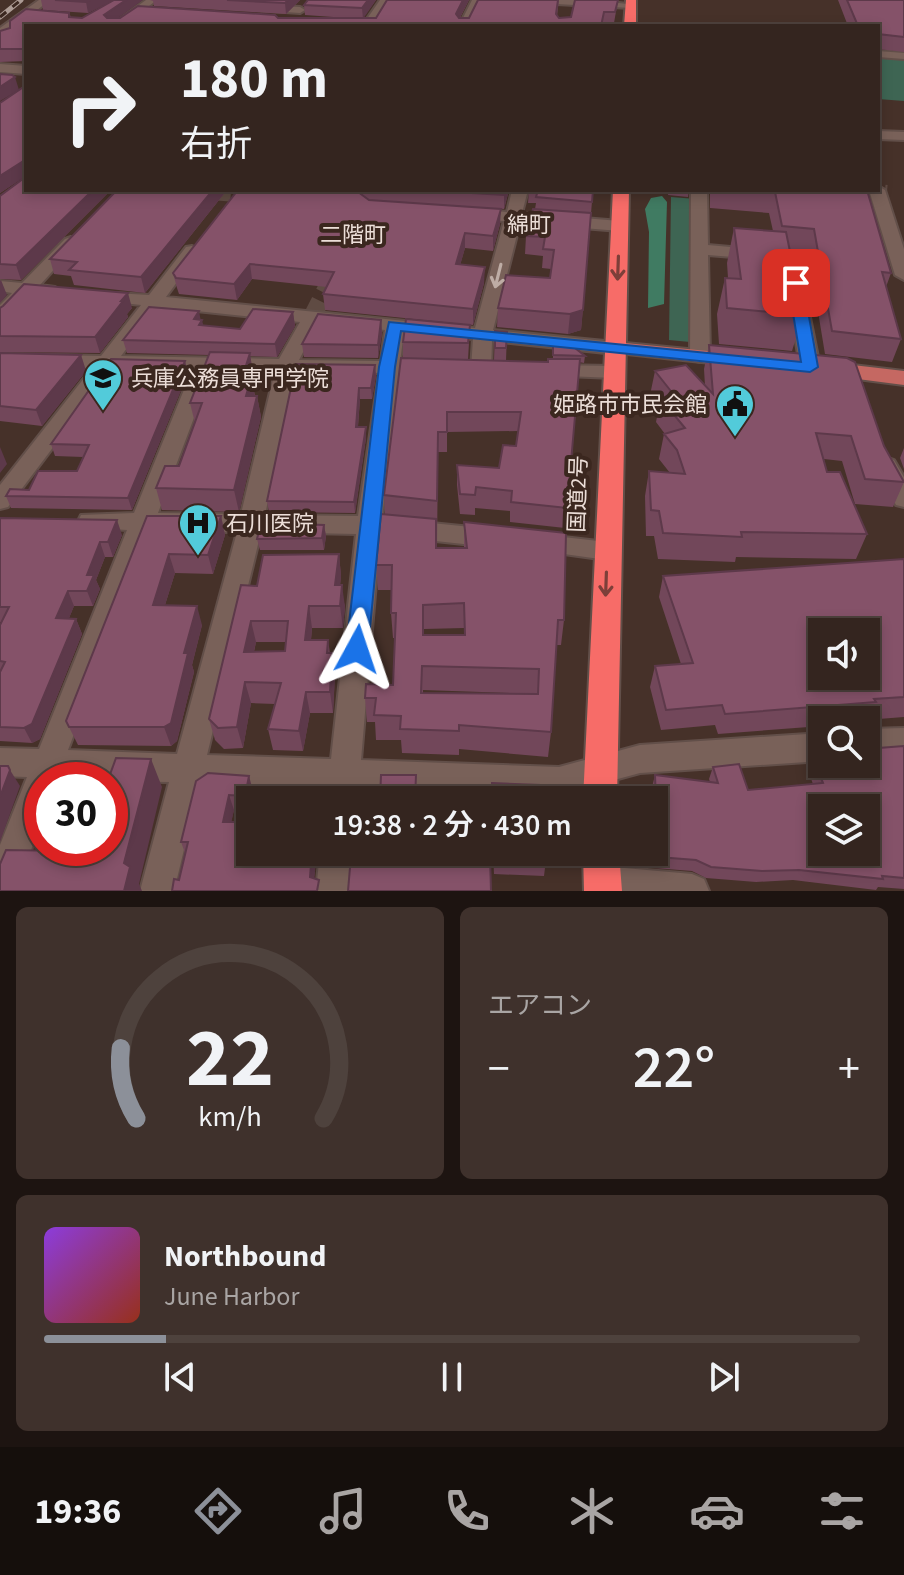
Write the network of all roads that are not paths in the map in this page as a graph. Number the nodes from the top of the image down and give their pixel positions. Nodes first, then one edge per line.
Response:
1 (45, 0) edge
2 (152, 0) edge
3 (310, 0) edge
4 (385, 0) edge
5 (477, 0) edge
6 (538, 0) edge
7 (568, 1) edge
8 (631, 2) edge
9 (243, 7) edge
10 (300, 10) junction
11 (136, 11) junction
12 (160, 13) edge
13 (25, 14) junction
14 (565, 14) edge
15 (39, 15) edge
16 (260, 20) edge
17 (288, 22) junction
18 (304, 23) edge
19 (118, 24) edge
20 (369, 24) edge
21 (465, 24) edge
22 (630, 24) edge
23 (7, 35) edge
24 (880, 54) edge
25 (904, 56) edge
26 (24, 65) edge
27 (0, 71) edge
28 (880, 135) edge
29 (904, 136) edge
30 (519, 192) edge
31 (621, 192) edge
32 (699, 192) edge
33 (878, 192) edge
34 (449, 212) edge
35 (513, 217) junction
36 (620, 226) junction
37 (82, 231) edge
38 (207, 232) edge
39 (700, 249) junction
40 (904, 275) edge
41 (0, 286) edge
42 (25, 289) junction
43 (154, 301) junction
44 (0, 316) edge
45 (312, 317) junction
46 (395, 326) junction
47 (483, 334) junction
48 (700, 356) junction
49 (0, 360) edge
50 (614, 360) junction
51 (107, 362) junction
52 (763, 362) edge
53 (204, 364) junction
54 (286, 365) junction
55 (802, 366) joint
56 (387, 367) junction
57 (527, 370) edge
58 (904, 378) edge
59 (878, 443) edge
60 (904, 499) edge
61 (0, 501) edge
62 (64, 521) edge
63 (144, 522) junction
64 (251, 525) junction
65 (369, 525) junction
66 (607, 551) junction
67 (904, 741) edge
68 (880, 742) edge
69 (808, 748) edge
70 (0, 762) edge
71 (47, 762) edge
72 (24, 763) edge
73 (128, 765) edge
74 (189, 767) junction
75 (599, 785) edge
76 (344, 786) edge
77 (24, 824) edge
78 (336, 866) edge
79 (602, 875) edge
80 (0, 887) edge
81 (157, 891) edge
82 (333, 891) edge
83 (692, 891) edge

1 - 13 street
2 - 11 street
3 - 10 street
4 - 20 street
5 - 21 street
6 - 7 street
7 - 8 street
7 - 14 street
8 - 22 highway
9 - 10 street
10 - 17 street
11 - 12 street
11 - 19 street
13 - 15 street
13 - 23 street
16 - 17 street
17 - 18 street
24 - 25 street
26 - 27 street
28 - 29 street
30 - 35 street
31 - 36 highway, 国道2号
32 - 39 street
33 - 40 street
34 - 35 street
35 - 36 street
35 -> 47 street
36 -> 50 highway, 国道2号
37 - 42 street
38 - 43 street
39 - 48 street
39 - 55 street
41 - 42 street
42 - 43 street
42 - 44 street
43 - 45 street
43 - 51 street
45 - 46 street
45 - 54 street
46 - 47 street
46 - 56 street
47 - 50 street
47 - 56 street
48 - 50 main road
48 - 52 main road
49 - 51 street
50 - 57 street
50 - 66 highway, 国道2号
51 - 53 street
51 - 61 street
53 - 54 street
53 - 63 street
54 - 56 street
54 - 64 street
55 - 58 main road
56 - 65 street
59 - 60 street
62 - 63 street
63 - 64 street
63 - 71 street
64 - 65 street
64 - 74 street
65 - 66 street
65 - 76 street
66 -> 75 highway, 国道2号
67 - 68 street
69 - 75 street
70 - 72 street
73 - 74 street
74 - 76 street
74 - 81 street
75 - 76 street
77 - 80 street
78 - 82 street
79 - 83 street

